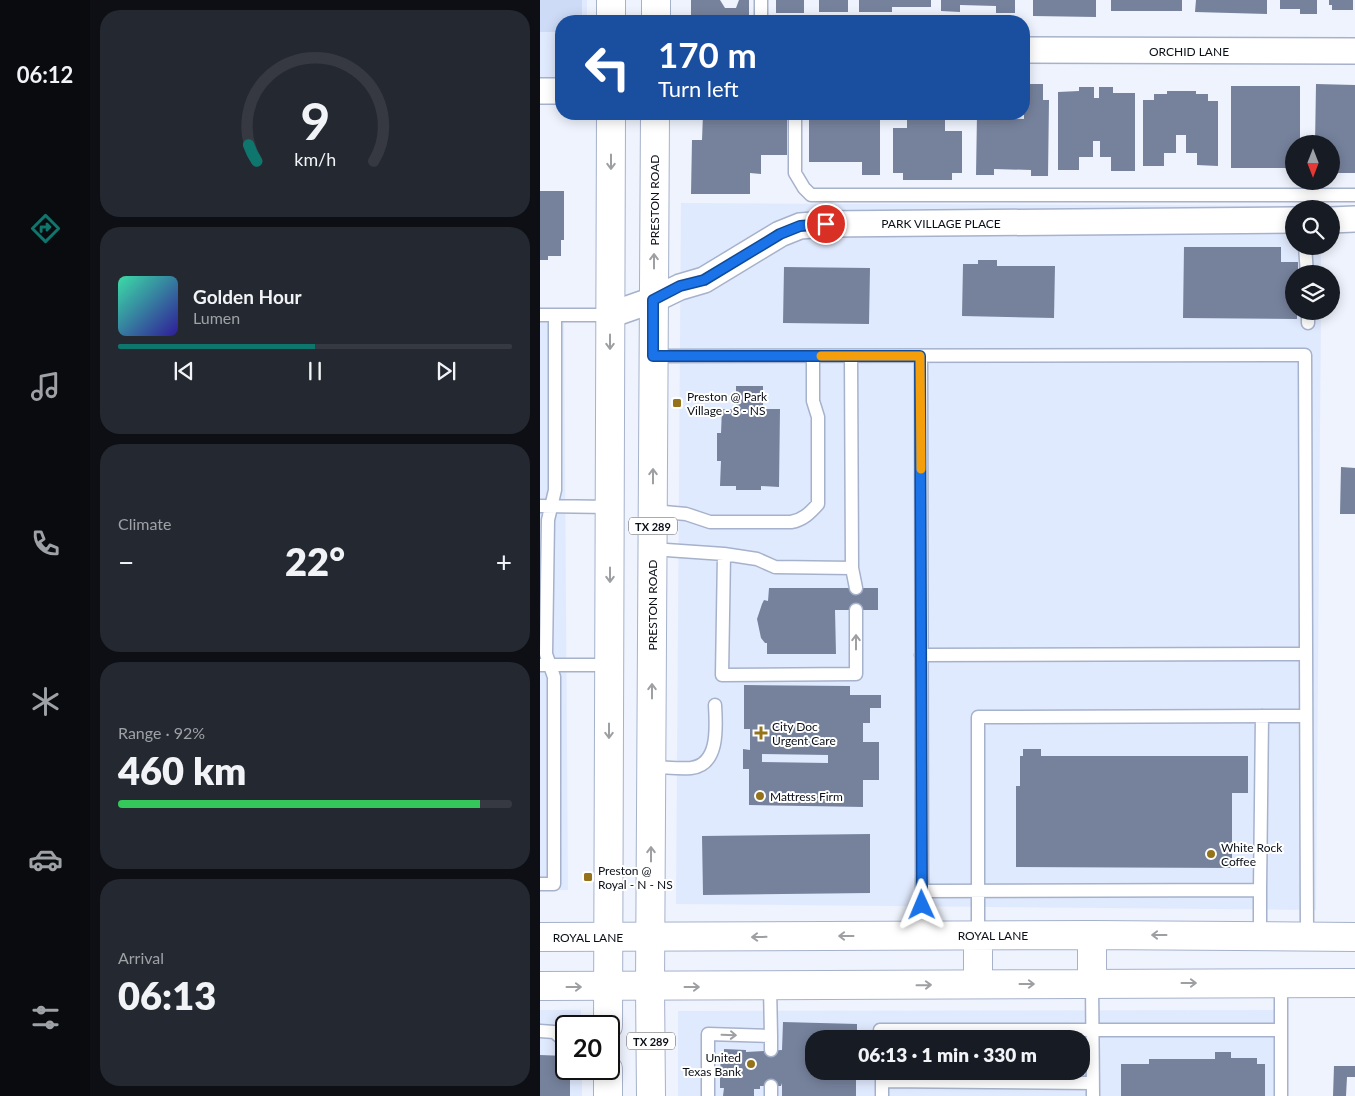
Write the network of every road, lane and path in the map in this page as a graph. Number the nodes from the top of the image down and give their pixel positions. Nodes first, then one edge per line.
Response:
1 (611, 0) edge
2 (656, 0) edge
3 (761, 0) edge
4 (611, 15) edge
5 (656, 15) edge
6 (761, 15) edge
7 (1030, 50) edge
8 (1355, 51) edge
9 (540, 91) edge
10 (555, 91) edge
11 (611, 120) edge
12 (655, 120) edge
13 (795, 120) edge
14 (1355, 195) edge
15 (1285, 220) edge
16 (1340, 220) edge
17 (1355, 220) edge
18 (653, 300) junction
19 (540, 315) edge
20 (555, 315) junction
21 (610, 315) junction
22 (653, 356) junction
23 (813, 356) junction
24 (851, 356) junction
25 (920, 356) junction
26 (546, 506) edge
27 (610, 507) junction
28 (653, 511) junction
29 (610, 547) junction
30 (652, 549) junction
31 (724, 554) junction
32 (852, 568) junction
33 (856, 588) dead end
34 (856, 610) dead end
35 (1306, 654) junction
36 (922, 655) junction
37 (545, 665) edge
38 (609, 665) junction
39 (715, 705) dead end
40 (1262, 716) junction
41 (1306, 716) junction
42 (652, 767) junction
43 (540, 884) edge
44 (1260, 890) junction
45 (922, 891) junction
46 (978, 891) junction
47 (978, 935) junction
48 (1092, 935) junction
49 (922, 936) junction
50 (1260, 936) junction
51 (1306, 936) junction
52 (540, 937) edge
53 (1355, 937) edge
54 (608, 938) junction
55 (651, 938) junction
56 (1092, 983) junction
57 (1281, 983) junction
58 (1355, 983) edge
59 (978, 984) junction
60 (540, 986) edge
61 (770, 986) junction
62 (608, 987) junction
63 (650, 987) junction
64 (608, 1015) edge
65 (1092, 1030) junction
66 (1281, 1030) junction
67 (540, 1031) edge
68 (555, 1033) edge
69 (771, 1036) junction
70 (771, 1050) dead end
71 (608, 1080) edge
72 (882, 1080) edge
73 (942, 1080) edge
74 (1093, 1090) edge
75 (608, 1096) edge
76 (652, 1096) edge
77 (708, 1096) edge
78 (882, 1096) edge
79 (1281, 1096) edge

1 - 4 main road
2 - 5 main road
3 - 6 lane
7 - 8 street, ORCHID LANE
9 - 10 street
11 -> 21 main road
18 -> 12 main road, PRESTON ROAD / TX 289
13 - 14 lane
15 - 18 street, PARK VILLAGE PLACE
16 - 17 street
18 - 21 street, PARK VILLAGE PLACE
18 - 22 main road, PRESTON ROAD / TX 289
19 - 20 lane
20 - 21 lane
20 - 26 lane
21 -> 27 main road
22 - 23 lane
28 -> 22 main road, PRESTON ROAD / TX 289
23 - 24 lane
23 - 28 lane
24 - 25 lane
24 - 32 lane
25 - 35 lane
25 - 36 lane
26 - 27 lane
26 - 37 lane
27 - 28 main road
27 - 29 main road
28 - 30 main road, PRESTON ROAD / TX 289
29 - 30 main road
29 -> 38 main road
30 - 31 lane
42 -> 30 main road, PRESTON ROAD / TX 289
31 - 32 lane
31 -> 34 lane
32 - 33 lane
35 - 36 lane
35 - 41 lane
36 - 45 lane
37 - 38 lane
37 - 43 lane
38 -> 54 main road
39 - 42 lane
40 - 41 lane
40 - 44 lane
40 - 46 lane
41 - 51 lane
55 -> 42 main road, PRESTON ROAD / TX 289
44 - 46 lane
44 - 50 lane
45 - 46 lane
45 - 49 lane
46 - 47 lane
47 - 48 main road, ROYAL LANE
47 - 49 main road, ROYAL LANE
47 - 59 main road
50 -> 48 main road, ROYAL LANE
48 - 56 main road
49 -> 55 main road, ROYAL LANE
50 - 51 main road, ROYAL LANE
51 - 53 main road, ROYAL LANE
52 - 54 main road, ROYAL LANE
54 - 55 main road, ROYAL LANE
54 - 62 main road
55 - 63 main road, PRESTON ROAD / TX 289
56 -> 57 main road
59 -> 56 main road
56 - 65 lane
57 - 58 main road
57 - 66 lane
61 -> 59 main road
60 -> 62 main road
63 -> 61 main road
61 - 69 lane
62 - 63 main road
62 - 64 main road
63 - 76 main road, PRESTON ROAD / TX 289
65 - 66 lane
65 - 74 lane
66 - 79 lane
67 - 68 lane
69 - 70 lane
77 -> 69 lane
71 - 75 main road
72 - 78 lane
73 - 74 lane

